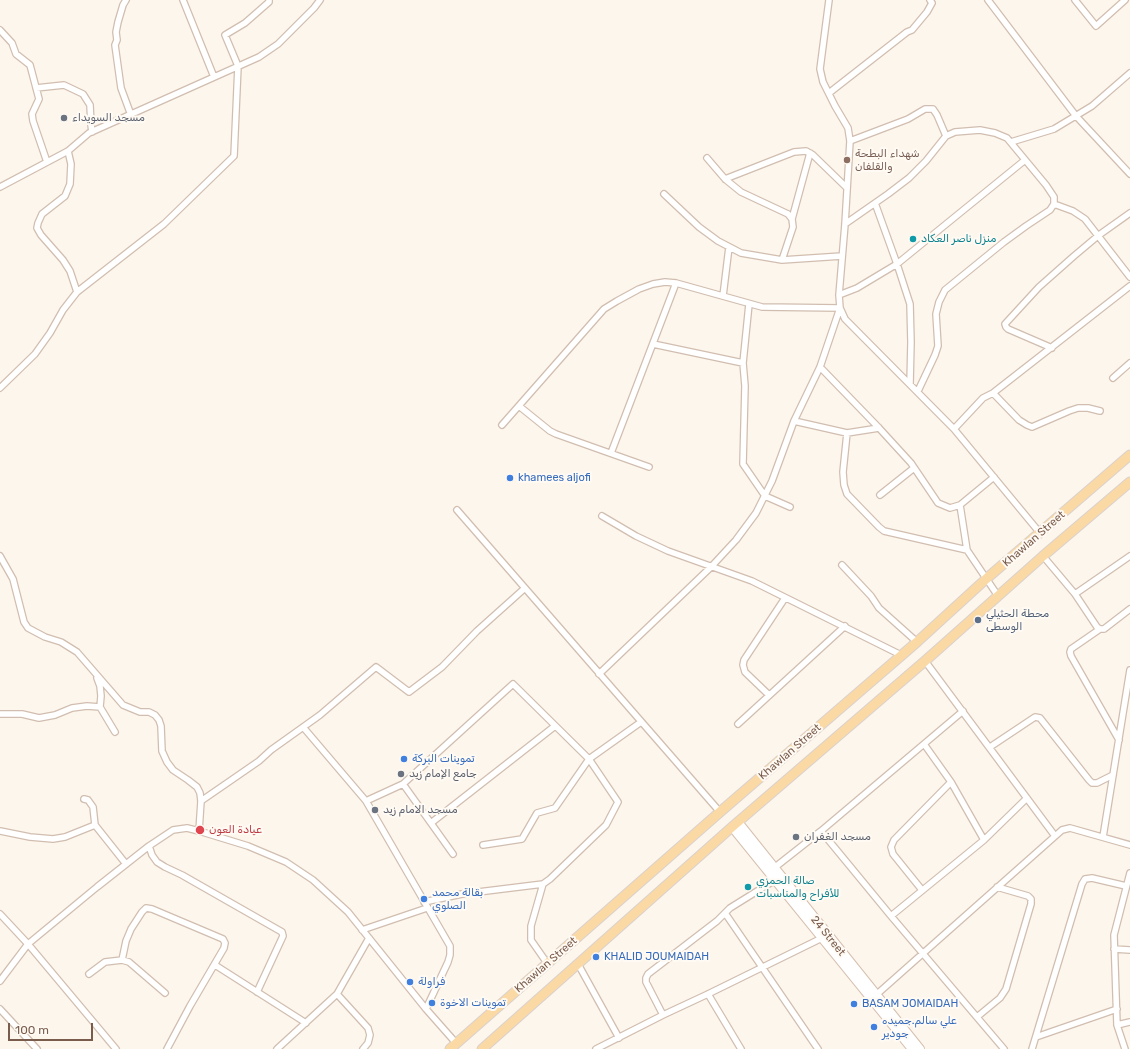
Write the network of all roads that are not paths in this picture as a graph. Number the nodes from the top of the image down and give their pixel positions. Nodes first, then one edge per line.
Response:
1 (126, 0) edge
2 (183, 0) edge
3 (269, 0) edge
4 (320, 0) edge
5 (829, 0) edge
6 (930, 0) edge
7 (988, 0) edge
8 (1075, 0) edge
9 (1125, 0) edge
10 (0, 30) edge
11 (238, 66) junction
12 (1130, 73) edge
13 (214, 77) junction
14 (36, 88) junction
15 (829, 93) junction
16 (131, 115) junction
17 (1076, 116) junction
18 (92, 132) junction
19 (946, 136) junction
20 (850, 140) junction
21 (1011, 142) junction
22 (68, 151) junction
23 (810, 153) junction
24 (707, 158) dead end
25 (1025, 160) junction
26 (47, 162) junction
27 (1130, 174) edge
28 (724, 178) junction
29 (0, 188) edge
30 (848, 188) junction
31 (664, 194) dead end
32 (875, 203) junction
33 (1054, 204) junction
34 (1130, 213) edge
35 (792, 219) junction
36 (845, 224) junction
37 (1099, 235) junction
38 (729, 247) junction
39 (842, 256) junction
40 (782, 260) junction
41 (898, 264) junction
42 (1130, 277) edge
43 (676, 283) junction
44 (1130, 286) edge
45 (77, 292) junction
46 (839, 295) junction
47 (723, 296) junction
48 (748, 304) junction
49 (840, 308) junction
50 (653, 344) junction
51 (1052, 348) junction
52 (743, 363) junction
53 (1130, 363) edge
54 (820, 367) junction
55 (1113, 378) dead end
56 (910, 384) junction
57 (0, 388) edge
58 (918, 391) junction
59 (992, 393) junction
60 (519, 406) junction
61 (1100, 411) dead end
62 (794, 421) junction
63 (502, 425) dead end
64 (879, 428) junction
65 (954, 429) junction
66 (847, 433) junction
67 (611, 453) junction
68 (1130, 455) edge
69 (649, 466) dead end
70 (914, 468) junction
71 (994, 477) junction
72 (1130, 482) edge
73 (880, 495) dead end
74 (765, 496) junction
75 (960, 505) junction
76 (790, 507) dead end
77 (457, 510) dead end
78 (602, 516) dead end
79 (1040, 533) junction
80 (967, 550) junction
81 (0, 556) edge
82 (1043, 556) junction
83 (1130, 556) edge
84 (842, 565) dead end
85 (711, 567) junction
86 (986, 579) junction
87 (524, 588) junction
88 (1075, 594) junction
89 (998, 596) junction
90 (785, 598) junction
91 (1130, 609) edge
92 (845, 626) junction
93 (1100, 629) junction
94 (917, 642) junction
95 (901, 655) junction
96 (925, 661) junction
97 (1130, 670) edge
98 (95, 674) junction
99 (599, 674) junction
100 (768, 695) junction
101 (100, 707) junction
102 (963, 711) junction
103 (0, 714) edge
104 (641, 722) junction
105 (738, 724) dead end
106 (555, 726) junction
107 (304, 727) junction
108 (114, 732) dead end
109 (1119, 740) junction
110 (924, 744) junction
111 (990, 747) junction
112 (590, 759) junction
113 (1113, 775) junction
114 (951, 782) junction
115 (403, 784) junction
116 (1027, 798) junction
117 (84, 799) dead end
118 (201, 801) junction
119 (366, 801) junction
120 (720, 812) junction
121 (431, 822) junction
122 (95, 825) junction
123 (735, 825) junction
124 (0, 831) edge
125 (199, 831) junction
126 (821, 831) junction
127 (1055, 836) junction
128 (1103, 837) junction
129 (984, 840) junction
130 (1130, 844) edge
131 (483, 845) dead end
132 (149, 846) junction
133 (453, 854) dead end
134 (126, 864) junction
135 (774, 868) junction
136 (1130, 873) edge
137 (775, 880) junction
138 (543, 884) junction
139 (1126, 886) junction
140 (997, 887) junction
141 (922, 890) junction
142 (426, 905) junction
143 (725, 912) junction
144 (0, 914) edge
145 (891, 916) junction
146 (362, 930) junction
147 (825, 937) junction
148 (369, 938) junction
149 (28, 944) junction
150 (1114, 949) junction
151 (1130, 950) edge
152 (922, 953) junction
153 (122, 960) junction
154 (548, 963) junction
155 (578, 964) junction
156 (215, 965) junction
157 (762, 967) junction
158 (89, 974) dead end
159 (0, 981) edge
160 (257, 992) junction
161 (165, 994) dead end
162 (337, 994) junction
163 (708, 994) junction
164 (876, 995) junction
165 (426, 1008) junction
166 (0, 1009) edge
167 (1117, 1010) junction
168 (663, 1014) junction
169 (977, 1017) junction
170 (1130, 1022) edge
171 (306, 1023) junction
172 (1118, 1025) junction
173 (1036, 1037) junction
174 (619, 1038) junction
175 (453, 1046) edge
176 (739, 1048) edge
177 (1123, 1048) edge
178 (37, 1049) edge
179 (116, 1049) edge
180 (167, 1049) edge
181 (277, 1049) edge
182 (363, 1049) edge
183 (482, 1049) edge
184 (596, 1049) edge
185 (818, 1049) edge
186 (912, 1049) edge
187 (920, 1049) edge
188 (1004, 1049) edge
189 (1032, 1049) edge

1 - 16 street
2 - 13 street
3 - 11 street
4 - 11 street
5 - 15 street
6 - 15 street
7 - 17 street
8 - 9 street
10 - 14 street
11 - 13 street
11 - 45 street
12 - 17 street
13 - 16 street
14 - 18 street
14 - 26 street
15 - 20 street
16 - 18 street
17 - 21 street
17 - 27 street
18 - 22 street
19 - 20 street
19 - 21 street
19 - 32 street
20 - 30 street
21 - 25 street
22 - 26 street
22 - 45 street
23 - 28 street
23 - 30 street
23 - 35 street
24 - 28 street
25 - 33 street
25 - 41 street
26 - 29 street
28 - 35 street
30 - 36 street
31 - 38 street
32 - 36 street
32 - 41 street
33 - 37 street
33 - 58 street
34 - 37 street
35 - 40 street
36 - 39 street
37 - 42 street
37 - 51 street
38 - 40 street
38 - 47 street
39 - 40 street
39 - 46 street
41 - 46 street
41 - 56 street
43 - 47 street
43 - 50 street
43 - 60 street
44 - 51 street
45 - 57 street
46 - 49 street
47 - 48 street
48 - 49 street
48 - 52 street
49 - 54 street
49 - 56 street
50 - 52 street
50 - 67 street
51 - 59 street
52 - 74 street
53 - 55 street
54 - 62 street
54 - 64 street
56 - 58 street
58 - 65 street
59 - 61 street
59 - 65 street
60 - 63 street
60 - 67 street
62 - 66 street
62 - 74 street
64 - 66 street
64 - 70 street
65 - 71 street
66 - 80 street
67 - 69 street
68 - 79 main road, Khawlan Street
70 - 73 street
70 - 75 street
71 - 75 street
71 - 79 street
72 - 82 main road, Khawlan Street
74 - 76 street
74 - 85 street
75 - 80 street
77 - 87 street
78 - 85 street
79 - 86 main road, Khawlan Street
80 - 86 street
81 - 98 street
82 - 88 street
82 - 89 main road, Khawlan Street
83 - 88 street
84 - 94 street
85 - 90 street
85 - 99 street
86 - 89 street
86 - 94 main road, Khawlan Street
87 - 99 street
87 - 107 street
88 - 93 street
89 - 96 main road, Khawlan Street
90 - 92 street
90 - 100 street
91 - 93 street
92 - 95 street
92 - 100 street
93 - 109 street
94 - 95 main road, Khawlan Street
95 - 120 main road, Khawlan Street
96 - 102 street
96 - 123 main road, Khawlan Street
97 - 109 street
98 - 101 street
98 - 118 street
99 - 104 street
100 - 105 street
101 - 103 street
101 - 108 street
102 - 110 street
102 - 111 street
104 - 112 street
104 - 120 street
106 - 112 street
106 - 115 street
106 - 121 street
107 - 118 street
107 - 119 street
109 - 113 street
110 - 114 street
110 - 126 street
111 - 113 street
111 - 116 street
112 - 131 street
112 - 138 street
113 - 128 street
114 - 129 street
114 - 141 street
115 - 119 street
115 - 121 street
116 - 127 street
116 - 129 street
117 - 122 street
118 - 125 street
119 - 142 street
120 - 154 main road, Khawlan Street
121 - 133 street
122 - 124 street
122 - 134 street
123 - 135 street, 24 Street
123 - 137 street, 24 Street
123 - 155 main road, Khawlan Street
125 - 132 street
125 - 146 street
126 - 135 street
126 - 145 street
127 - 128 street
127 - 140 street
128 - 130 street
129 - 141 street
132 - 134 street
132 - 160 street
134 - 149 street
135 - 147 street, 24 Street
136 - 139 street
137 - 143 street
137 - 147 street, 24 Street
138 - 142 street
138 - 154 street
139 - 150 street
139 - 173 street
140 - 152 street
140 - 169 street
141 - 145 street
142 - 146 street
142 - 165 street
143 - 157 street
143 - 168 street
144 - 149 street
145 - 152 street
146 - 148 street
147 - 157 street
147 - 164 street, 24 Street
147 - 186 street, 24 Street
148 - 162 street
148 - 165 street
149 - 159 street
149 - 179 street
150 - 151 street
150 - 167 street
152 - 164 street
152 - 169 street
153 - 156 street
153 - 158 street
153 - 161 street
154 - 175 main road, Khawlan Street
155 - 174 street
155 - 183 main road, Khawlan Street
156 - 160 street
156 - 180 street
157 - 163 street
157 - 185 street
160 - 171 street
162 - 171 street
162 - 182 street
163 - 168 street
163 - 176 street
164 - 187 street, 24 Street
165 - 175 street
166 - 178 street
167 - 172 street
167 - 173 street
168 - 174 street
169 - 188 street
170 - 172 street
171 - 181 street
172 - 177 street
173 - 189 street
174 - 184 street

